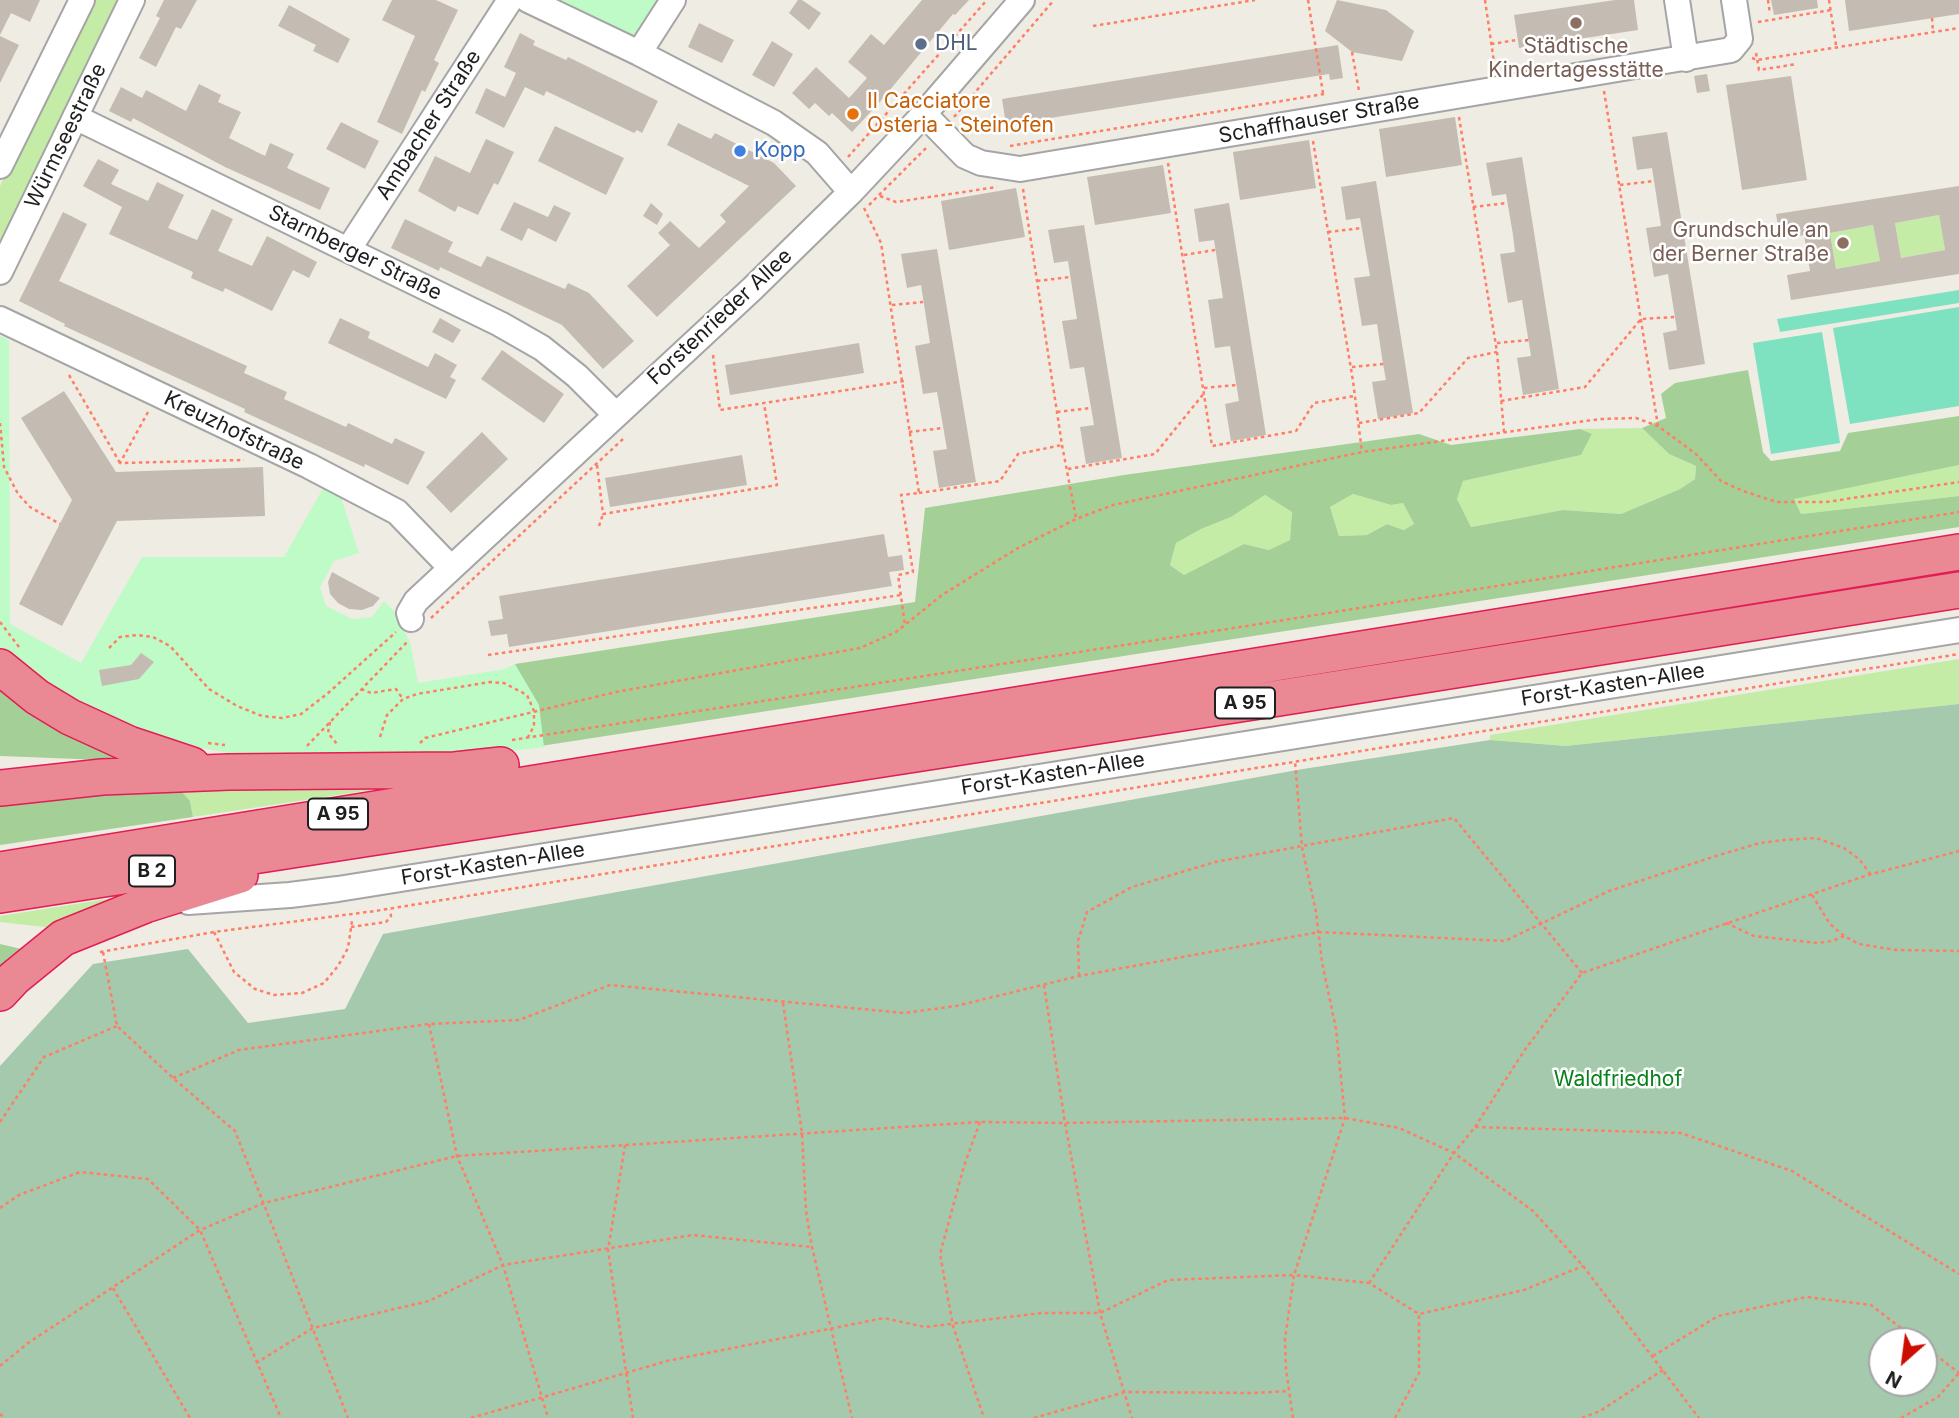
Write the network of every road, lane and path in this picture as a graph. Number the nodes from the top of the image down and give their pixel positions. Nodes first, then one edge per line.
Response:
1 (82, 0) edge
2 (132, 0) edge
3 (510, 0) edge
4 (528, 0) edge
5 (673, 0) edge
6 (987, 0) edge
7 (1022, 0) edge
8 (1255, 0) edge
9 (1308, 0) edge
10 (1485, 0) edge
11 (1677, 0) edge
12 (1734, 0) edge
13 (1768, 0) edge
14 (1829, 0) edge
15 (1831, 10) junction
16 (1770, 13) dead end
17 (1931, 18) dead end
18 (1756, 22) dead end
19 (1093, 26) dead end
20 (1959, 28) edge
21 (1933, 32) junction
22 (1517, 40) dead end
23 (1492, 44) junction
24 (1836, 47) junction
25 (1352, 52) dead end
26 (639, 54) junction
27 (1772, 58) dead end
28 (1686, 59) junction
29 (1757, 60) dead end
30 (1797, 64) dead end
31 (1602, 74) junction
32 (1499, 89) junction
33 (1455, 96) junction
34 (1362, 111) junction
35 (924, 114) junction
36 (75, 117) junction
37 (1309, 120) junction
38 (1008, 146) dead end
39 (1166, 146) junction
40 (0, 166) edge
41 (1021, 176) junction
42 (1654, 181) dead end
43 (844, 184) junction
44 (1620, 185) junction
45 (880, 196) dead end
46 (1507, 203) dead end
47 (1474, 206) junction
48 (1362, 228) dead end
49 (1328, 232) junction
50 (348, 250) junction
51 (1215, 250) dead end
52 (1183, 255) junction
53 (0, 272) edge
54 (1070, 277) dead end
55 (1037, 281) junction
56 (923, 302) dead end
57 (891, 305) junction
58 (1675, 317) dead end
59 (0, 318) edge
60 (1641, 319) junction
61 (1529, 340) dead end
62 (1496, 343) junction
63 (1497, 352) junction
64 (713, 354) dead end
65 (1383, 364) dead end
66 (64, 366) dead end
67 (1350, 367) junction
68 (904, 381) junction
69 (1236, 385) dead end
70 (1205, 390) junction
71 (158, 394) junction
72 (1354, 396) junction
73 (1501, 401) junction
74 (764, 402) junction
75 (1091, 408) dead end
76 (1057, 412) junction
77 (616, 415) junction
78 (0, 423) edge
79 (1358, 424) junction
80 (1658, 426) junction
81 (943, 428) dead end
82 (909, 432) junction
83 (1504, 433) junction
84 (1062, 445) junction
85 (1362, 452) junction
86 (281, 453) junction
87 (120, 463) junction
88 (597, 465) dead end
89 (1068, 469) junction
90 (1959, 482) edge
91 (919, 493) junction
92 (1959, 512) edge
93 (603, 514) junction
94 (1076, 519) junction
95 (60, 524) dead end
96 (599, 526) dead end
97 (1959, 552) edge
98 (451, 568) junction
99 (1959, 590) edge
100 (901, 595) junction
101 (0, 622) edge
102 (905, 625) junction
103 (411, 629) junction
104 (1959, 630) edge
105 (109, 648) dead end
106 (1959, 654) edge
107 (488, 655) dead end
108 (11, 659) edge
109 (361, 689) junction
110 (403, 699) junction
111 (534, 711) junction
112 (330, 721) junction
113 (380, 737) dead end
114 (207, 743) dead end
115 (305, 748) dead end
116 (342, 748) dead end
117 (415, 748) dead end
118 (676, 758) junction
119 (231, 759) junction
120 (1295, 761) junction
121 (0, 788) edge
122 (304, 847) junction
123 (1302, 848) junction
124 (1959, 851) edge
125 (0, 870) edge
126 (1871, 875) junction
127 (0, 895) edge
128 (1812, 895) junction
129 (145, 905) junction
130 (389, 908) junction
131 (352, 920) dead end
132 (1726, 923) junction
133 (1543, 924) junction
134 (351, 927) junction
135 (214, 932) junction
136 (1319, 932) junction
137 (1844, 936) junction
138 (1959, 951) edge
139 (103, 952) junction
140 (94, 953) dead end
141 (1583, 973) junction
142 (1079, 976) junction
143 (1044, 985) junction
144 (0, 993) edge
145 (783, 1003) junction
146 (429, 1024) junction
147 (117, 1026) junction
148 (173, 1078) junction
149 (1345, 1118) junction
150 (0, 1122) edge
151 (980, 1122) junction
152 (1065, 1123) junction
153 (1475, 1127) junction
154 (802, 1133) junction
155 (625, 1145) junction
156 (1454, 1153) junction
157 (457, 1156) junction
158 (264, 1203) junction
159 (0, 1208) edge
160 (200, 1230) junction
161 (812, 1247) junction
162 (608, 1250) junction
163 (503, 1265) junction
164 (1583, 1266) junction
165 (1959, 1274) edge
166 (1294, 1275) junction
167 (1369, 1283) junction
168 (113, 1287) junction
169 (1100, 1312) junction
170 (1419, 1314) junction
171 (953, 1326) junction
172 (1900, 1327) edge
173 (313, 1328) junction
174 (831, 1329) junction
175 (1653, 1356) junction
176 (1938, 1357) edge
177 (256, 1363) junction
178 (0, 1366) edge
179 (1664, 1370) junction
180 (625, 1373) junction
181 (1959, 1373) edge
182 (1289, 1391) junction
183 (1125, 1392) junction
184 (542, 1397) junction
185 (0, 1414) edge
186 (5, 1418) edge
187 (190, 1418) edge
188 (281, 1418) edge
189 (348, 1418) edge
190 (471, 1418) edge
191 (548, 1418) edge
192 (633, 1418) edge
193 (852, 1418) edge
194 (984, 1418) edge
195 (1034, 1418) edge
196 (1132, 1418) edge
197 (1293, 1418) edge
198 (1395, 1418) edge
199 (1582, 1418) edge
200 (1699, 1418) edge
201 (1901, 1418) edge

1 - 40 street
2 - 36 street, Würmseestraße
3 - 50 street, Ambacher Straße
4 - 26 street
5 - 26 street
6 - 43 path
7 - 35 street, Forstenrieder Allee
8 - 19 path
9 - 38 path
10 - 23 path
11 - 28 street
12 - 28 street, Schaffhauser Straße
13 - 16 path
14 - 15 path
15 - 18 path
15 - 24 path
17 - 21 path
20 - 21 path
21 - 24 path
22 - 23 path
23 - 32 path
24 - 27 path
25 - 34 path
26 - 43 street
28 - 31 street, Schaffhauser Straße
29 - 30 path
31 - 32 street, Schaffhauser Straße
31 - 44 path
32 - 33 street, Schaffhauser Straße
33 - 34 street, Schaffhauser Straße
33 - 47 path
34 - 37 street, Schaffhauser Straße
35 - 41 street, Schaffhauser Straße
35 - 43 street, Forstenrieder Allee
36 - 50 street, Starnberger Straße
36 - 53 street, Würmseestraße
37 - 39 street, Schaffhauser Straße
37 - 49 path
39 - 41 street, Schaffhauser Straße
39 - 52 path
41 - 45 path
41 - 55 path
42 - 44 path
43 - 57 path
43 - 77 street, Forstenrieder Allee
44 - 60 path
46 - 47 path
47 - 62 path
48 - 49 path
49 - 67 path
50 - 77 street, Starnberger Straße
51 - 52 path
52 - 70 path
54 - 55 path
55 - 76 path
56 - 57 path
57 - 68 path
58 - 60 path
59 - 71 street, Kreuzhofstraße
60 - 73 path
60 - 80 path
61 - 62 path
62 - 63 path
63 - 73 path
63 - 79 path
64 - 74 path
65 - 67 path
66 - 87 path
67 - 72 path
68 - 74 path
68 - 82 path
69 - 70 path
70 - 72 path
70 - 89 path
71 - 86 street, Kreuzhofstraße
71 - 87 path
72 - 79 path
73 - 83 path
74 - 93 path
75 - 76 path
76 - 84 path
77 - 98 street, Forstenrieder Allee
78 - 95 path
79 - 85 path
80 - 83 path
80 - 90 path
81 - 82 path
82 - 91 path
83 - 85 path
84 - 89 path
84 - 91 path
85 - 94 path
86 - 87 path
86 - 98 street, Kreuzhofstraße
88 - 93 path
89 - 94 path
91 - 100 path
92 - 111 path
93 - 96 path
94 - 102 path
97 - 118 highway, A 95
98 - 103 street, Forstenrieder Allee
99 - 122 highway, A 95
100 - 102 path
100 - 107 path
101 - 108 path
102 - 111 path
103 - 105 path
103 - 109 path
104 - 129 street, Forst-Kasten-Allee
106 - 120 path
108 - 119 highway
109 - 110 path
109 - 112 path
110 - 111 path
110 - 113 path
111 - 117 path
112 - 115 path
112 - 116 path
114 - 119 path
118 - 119 highway
118 - 125 highway, A 95
119 - 121 highway
120 - 123 path
120 - 130 path
122 - 127 highway, B 2
122 - 129 highway
123 - 133 path
123 - 136 path
123 - 142 path
124 - 126 path
126 - 128 path
126 - 133 path
128 - 132 path
128 - 137 path
129 - 144 highway
130 - 134 path
130 - 135 path
131 - 134 path
132 - 137 path
132 - 141 path
133 - 136 path
133 - 141 path
134 - 135 path
135 - 139 path
136 - 142 path
136 - 149 path
137 - 138 path
139 - 140 path
139 - 147 path
141 - 153 path
142 - 143 path
143 - 145 path
143 - 152 path
145 - 146 path
145 - 154 path
146 - 148 path
146 - 157 path
147 - 148 path
147 - 150 path
148 - 158 path
149 - 152 path
149 - 156 path
149 - 166 path
151 - 152 path
151 - 154 path
151 - 171 path
152 - 169 path
153 - 156 path
153 - 165 path
154 - 155 path
154 - 161 path
155 - 157 path
155 - 162 path
156 - 164 path
156 - 167 path
157 - 158 path
157 - 163 path
158 - 160 path
158 - 173 path
159 - 160 path
160 - 168 path
160 - 177 path
161 - 162 path
161 - 174 path
162 - 163 path
162 - 180 path
163 - 173 path
163 - 184 path
164 - 170 path
164 - 175 path
166 - 167 path
166 - 169 path
166 - 182 path
167 - 170 path
168 - 178 path
168 - 187 path
169 - 171 path
169 - 183 path
170 - 198 path
171 - 174 path
171 - 194 path
172 - 175 path
173 - 177 path
173 - 189 path
174 - 180 path
174 - 193 path
175 - 179 path
176 - 181 path
177 - 188 path
179 - 199 path
179 - 200 path
180 - 184 path
180 - 192 path
181 - 201 path
182 - 183 path
182 - 197 path
183 - 195 path
183 - 196 path
184 - 190 path
184 - 191 path
185 - 186 path

